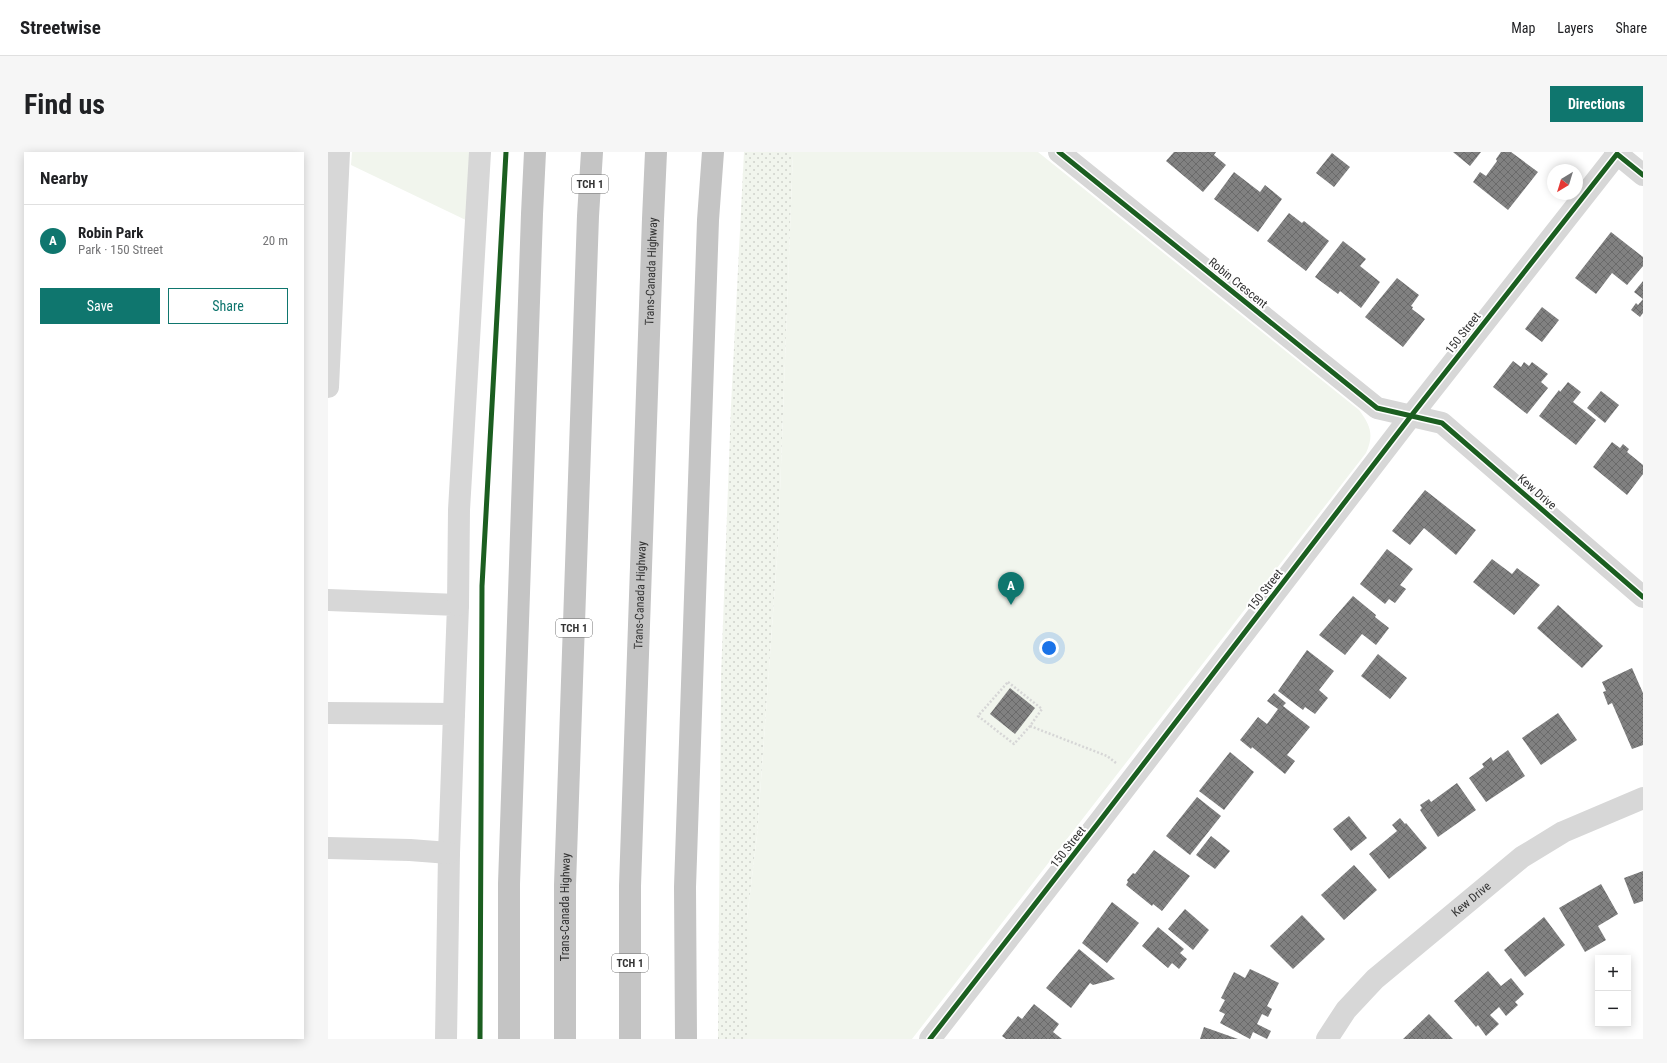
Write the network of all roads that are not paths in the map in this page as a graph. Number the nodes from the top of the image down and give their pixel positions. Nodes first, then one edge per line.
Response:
1 (339, 152) edge
2 (480, 152) edge
3 (535, 152) edge
4 (592, 152) edge
5 (656, 152) edge
6 (713, 152) edge
7 (1059, 152) edge
8 (1616, 153) edge
9 (1643, 174) edge
10 (328, 387) edge
11 (1411, 416) junction
12 (1643, 597) edge
13 (328, 600) edge
14 (458, 605) junction
15 (328, 713) edge
16 (454, 714) junction
17 (1643, 798) edge
18 (328, 848) edge
19 (449, 853) junction
20 (446, 1039) edge
21 (509, 1039) edge
22 (565, 1039) edge
23 (630, 1039) edge
24 (686, 1039) edge
25 (930, 1039) edge
26 (1327, 1039) edge

1 - 10 street
2 - 14 street
3 - 21 highway
4 - 22 highway, Trans-Canada Highway / TCH 1
5 - 23 highway, Trans-Canada Highway / TCH 1
6 - 24 highway
7 - 11 street, Robin Crescent
8 - 9 street
8 - 11 street, 150 Street
11 - 12 street, Kew Drive
11 - 25 street, 150 Street
13 - 14 street
14 - 16 street
15 - 16 street
16 - 19 street
17 - 26 street, Kew Drive
18 - 19 street
19 - 20 street

